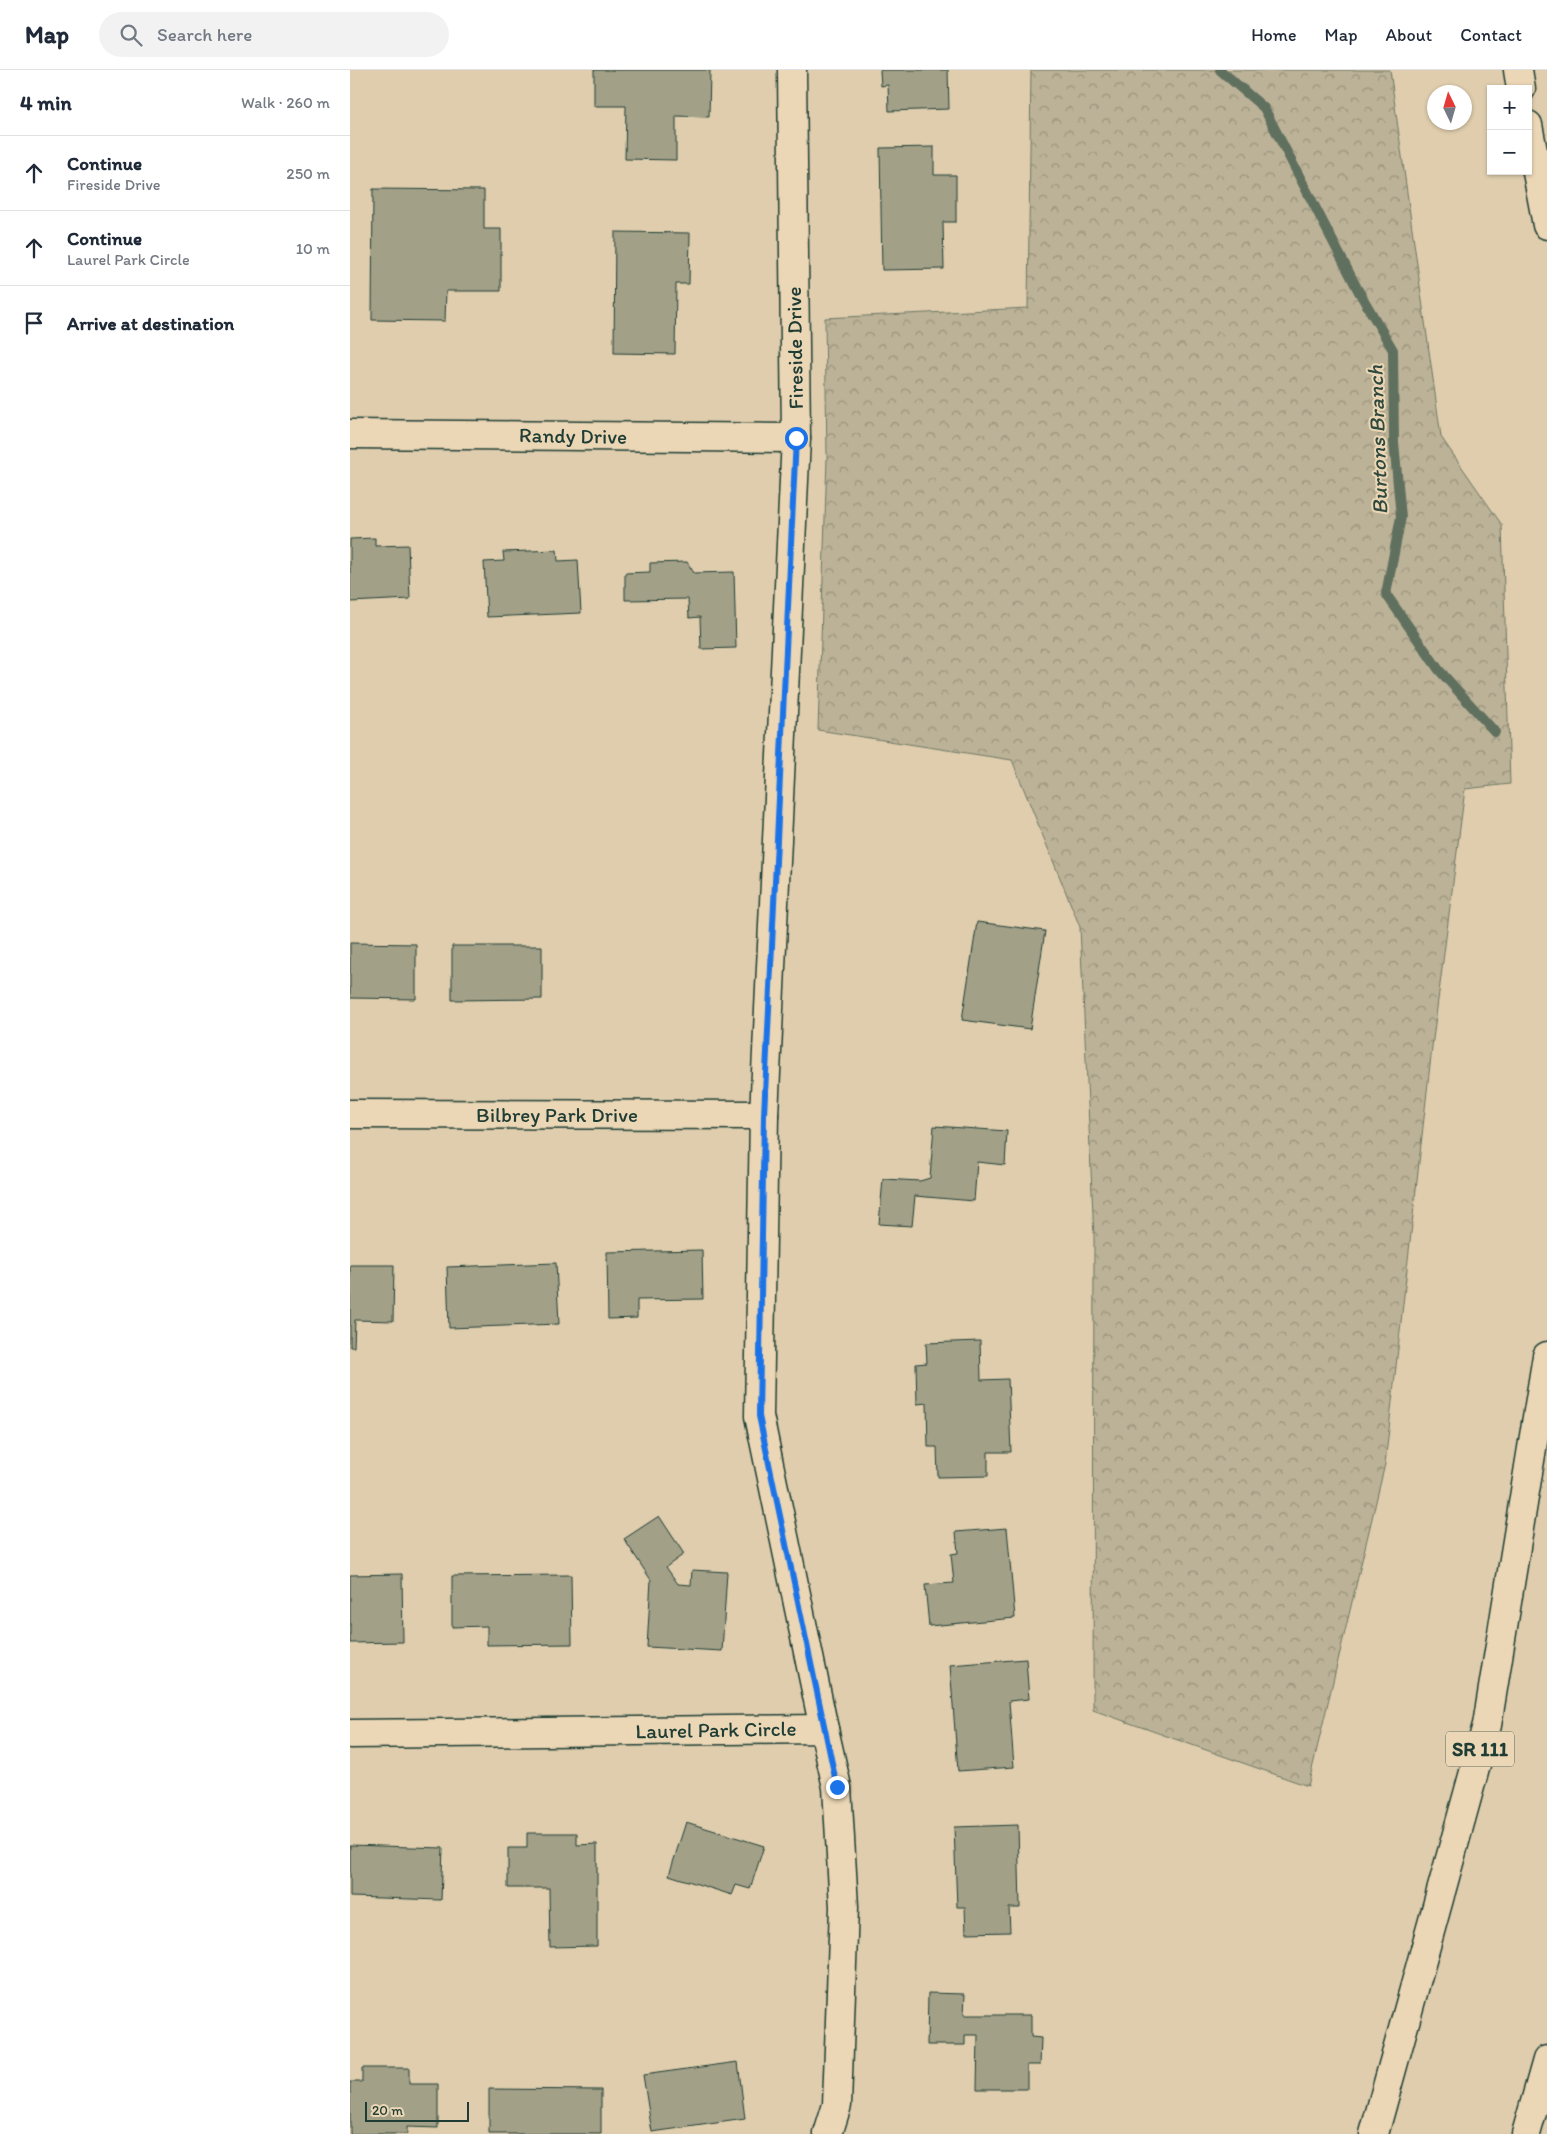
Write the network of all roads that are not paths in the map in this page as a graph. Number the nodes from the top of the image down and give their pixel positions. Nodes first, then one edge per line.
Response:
1 (792, 70) edge
2 (1518, 70) edge
3 (1521, 85) edge
4 (1529, 130) edge
5 (1547, 225) edge
6 (350, 434) edge
7 (796, 438) junction
8 (350, 1114) edge
9 (764, 1115) junction
10 (1547, 1356) edge
11 (824, 1729) junction
12 (350, 1734) edge
13 (1547, 2060) edge
14 (828, 2134) edge
15 (1374, 2134) edge
16 (1526, 2134) edge

1 - 7 main road, Fireside Drive
2 - 3 main road
4 - 5 main road
6 - 7 main road, Randy Drive
7 - 9 main road, Fireside Drive
8 - 9 main road, Bilbrey Park Drive
9 - 11 main road, Fireside Drive
10 - 15 main road, SR 111
11 - 12 main road, Laurel Park Circle
11 - 14 main road, Laurel Park Circle
13 - 16 main road

